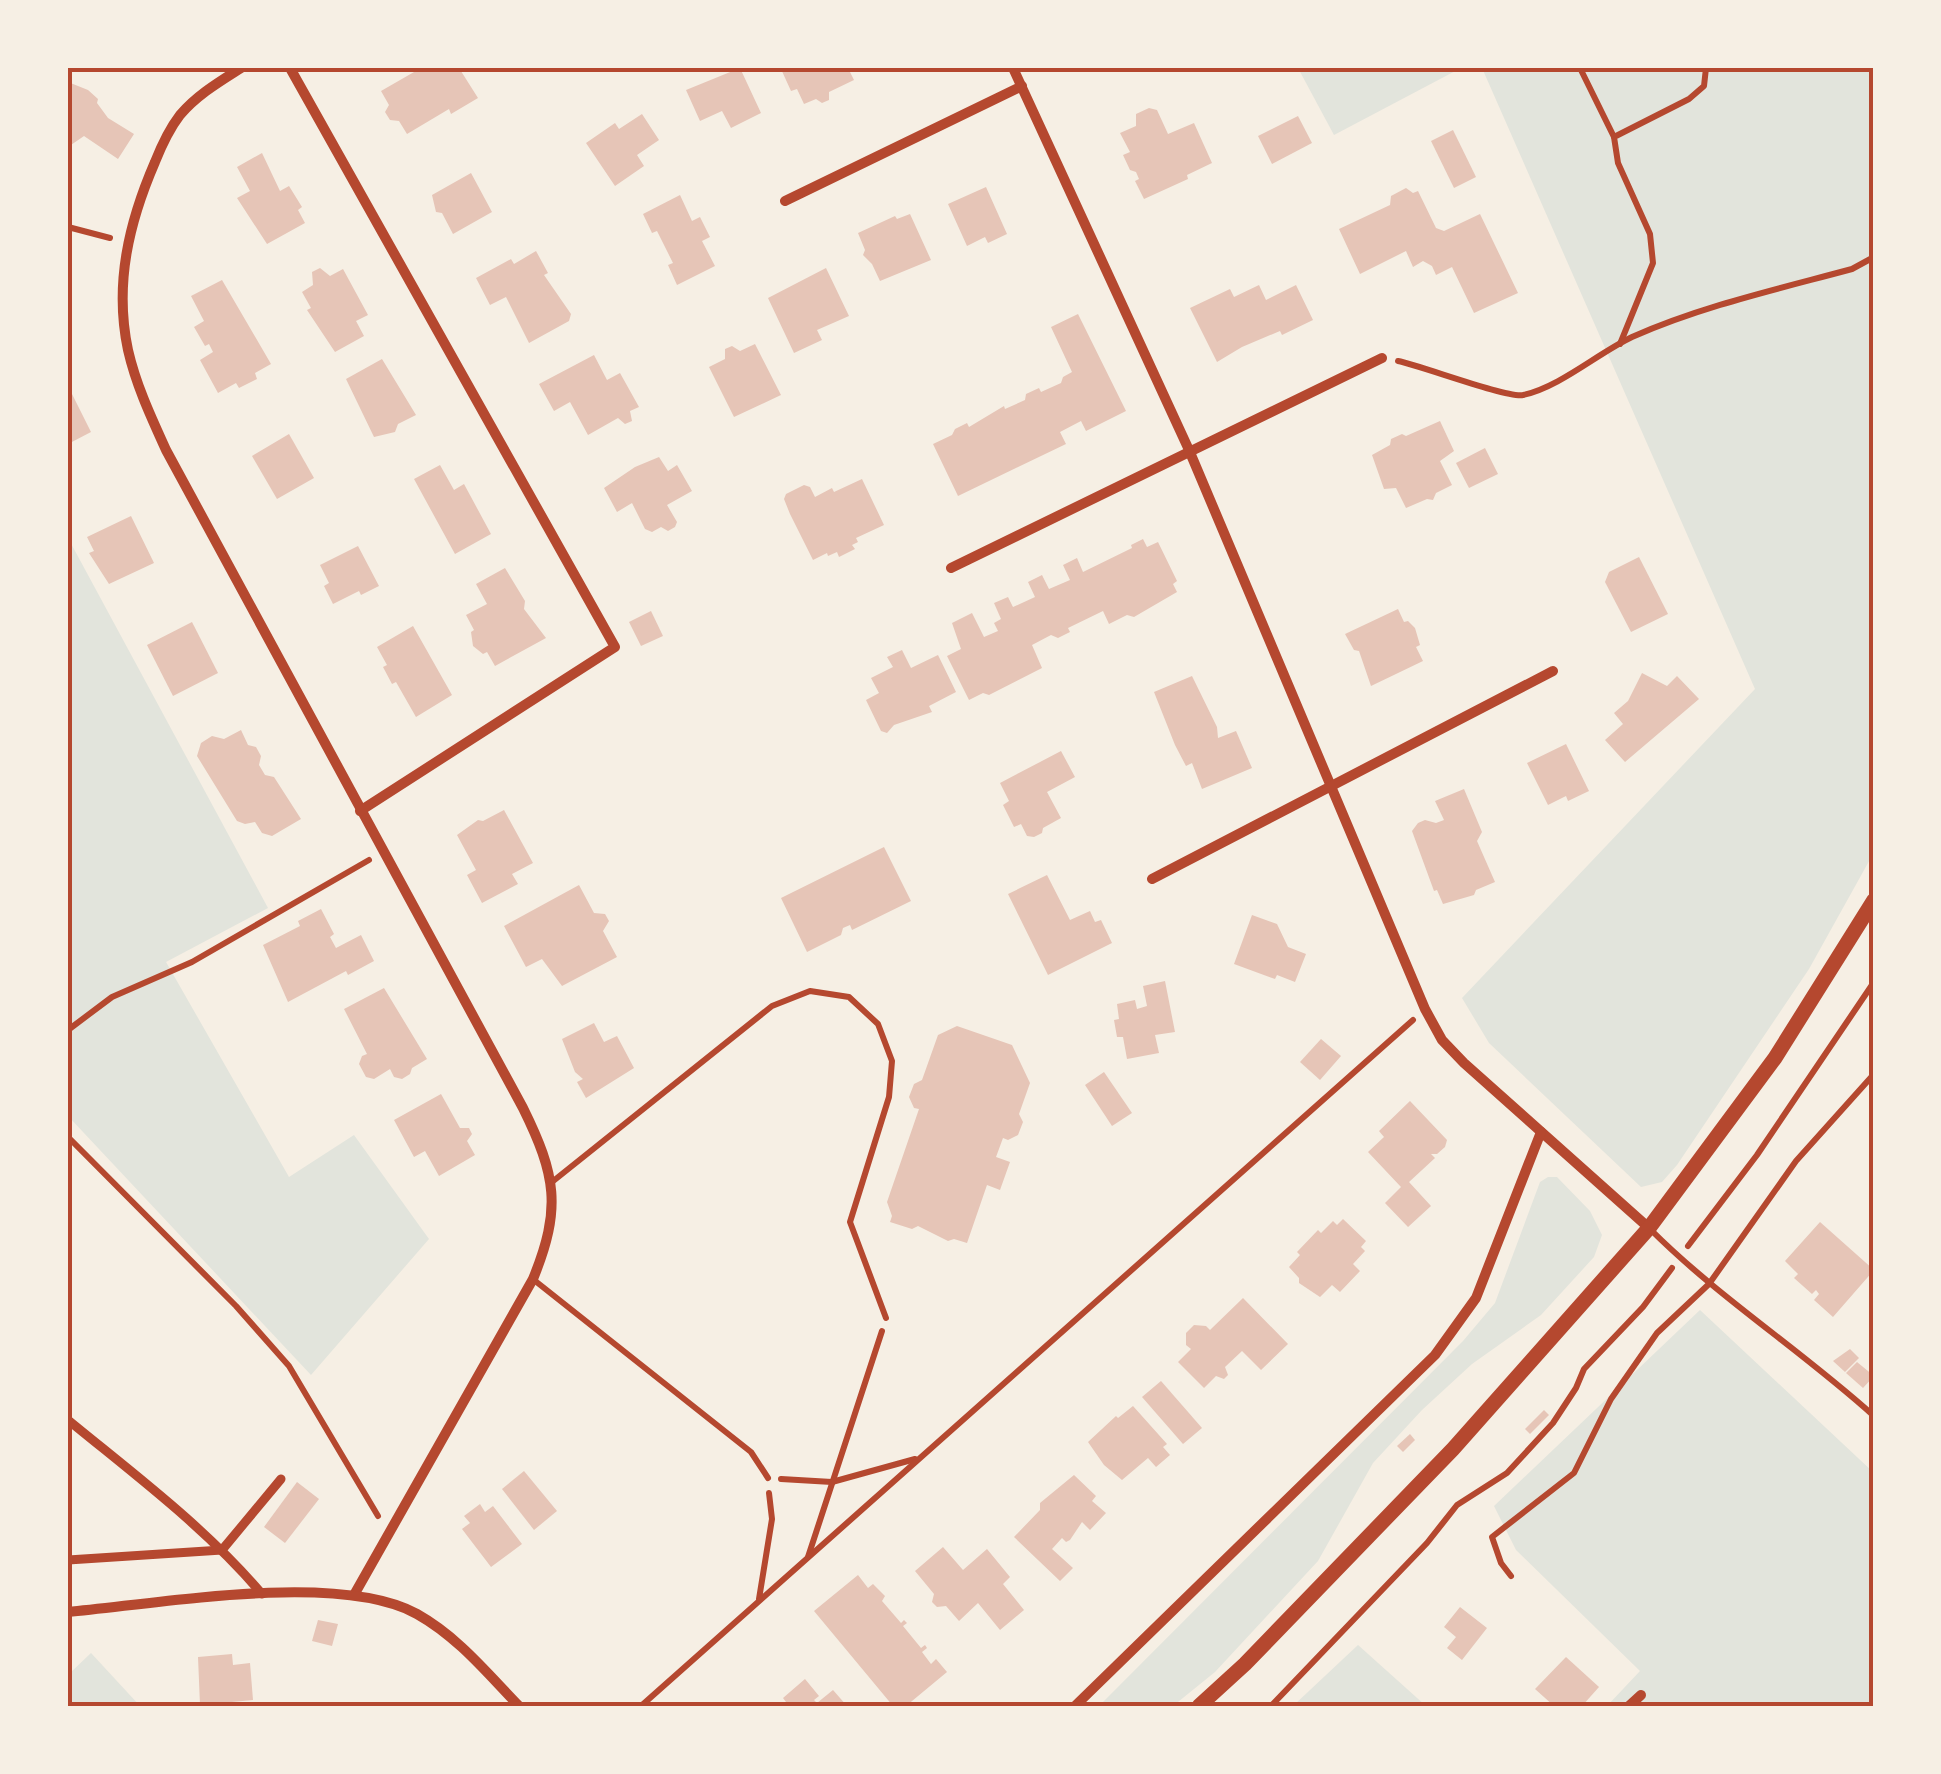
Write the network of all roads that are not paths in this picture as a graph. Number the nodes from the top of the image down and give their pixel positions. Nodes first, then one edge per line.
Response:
1 (240, 68) edge
2 (290, 68) edge
3 (1013, 68) edge
4 (1022, 86) junction
5 (785, 201) dead end
6 (1382, 358) road end
7 (1189, 450) junction
8 (950, 568) dead end
9 (1553, 672) dead end
10 (1331, 786) junction
11 (360, 811) junction
12 (1152, 879) dead end
13 (1874, 900) edge
14 (1874, 1074) edge
15 (1541, 1132) junction
16 (552, 1182) junction
17 (1649, 1228) junction
18 (533, 1279) junction
19 (1708, 1284) junction
20 (886, 1318) road end
21 (1874, 1416) edge
22 (68, 1420) edge
23 (282, 1478) dead end
24 (768, 1478) road end
25 (222, 1550) junction
26 (68, 1560) edge
27 (1512, 1576) dead end
28 (262, 1594) junction
29 (354, 1595) junction
30 (68, 1612) edge
31 (1640, 1695) dead end
32 (518, 1706) edge
33 (1075, 1706) edge
34 (1199, 1706) edge
35 (1629, 1706) edge

1 - 11 street
2 - 11 street
3 - 4 street
4 - 5 street
4 - 7 street
6 - 7 street
7 - 8 street
7 - 10 street
9 - 10 street
10 - 12 street
10 - 15 street
11 - 16 street
13 - 17 street
14 - 19 lane
15 - 17 street
15 - 33 street
16 - 18 street
16 - 20 lane
17 - 19 lane
17 - 34 street
18 - 24 lane
18 - 29 street
19 - 21 lane
19 - 27 lane
22 - 25 street
23 - 25 street
25 - 26 street
25 - 28 street
28 - 29 street
28 - 30 street
29 - 32 street
31 - 35 street

